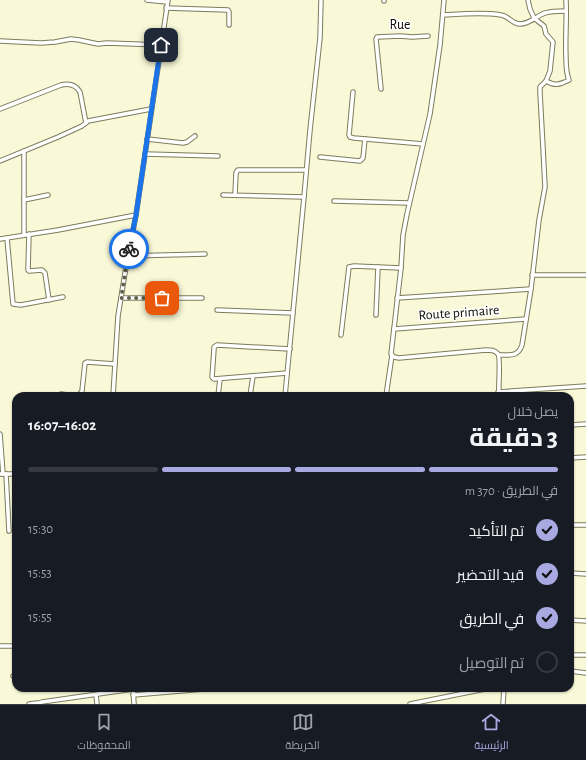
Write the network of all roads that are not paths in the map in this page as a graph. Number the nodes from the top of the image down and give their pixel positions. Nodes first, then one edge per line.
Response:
1 (147, 0) edge
2 (320, 0) edge
3 (444, 0) edge
4 (528, 0) edge
5 (566, 0) edge
6 (167, 1) edge
7 (166, 8) junction
8 (566, 11) junction
9 (443, 15) junction
10 (534, 18) junction
11 (229, 25) dead end
12 (428, 36) dead end
13 (0, 41) edge
14 (161, 45) junction
15 (546, 81) junction
16 (381, 89) dead end
17 (354, 92) dead end
18 (0, 109) edge
19 (151, 109) junction
20 (86, 123) junction
21 (195, 136) dead end
22 (147, 139) junction
23 (365, 139) junction
24 (423, 144) junction
25 (24, 151) junction
26 (145, 154) junction
27 (218, 156) dead end
28 (320, 156) dead end
29 (0, 161) edge
30 (306, 170) junction
31 (48, 195) dead end
32 (224, 195) dead end
33 (235, 195) junction
34 (304, 196) junction
35 (24, 200) junction
36 (334, 201) dead end
37 (409, 204) junction
38 (136, 215) junction
39 (29, 234) junction
40 (24, 235) junction
41 (7, 238) junction
42 (0, 239) edge
43 (205, 254) dead end
44 (128, 256) junction
45 (378, 267) junction
46 (401, 268) junction
47 (532, 275) junction
48 (586, 275) edge
49 (531, 288) junction
50 (63, 297) dead end
51 (121, 298) junction
52 (202, 298) dead end
53 (397, 298) junction
54 (49, 300) junction
55 (217, 310) dead end
56 (293, 313) junction
57 (376, 315) dead end
58 (526, 320) junction
59 (394, 329) junction
60 (340, 335) dead end
61 (290, 349) junction
62 (392, 355) junction
63 (499, 356) junction
64 (115, 364) junction
65 (287, 373) junction
66 (253, 376) junction
67 (220, 379) junction
68 (586, 386) edge
69 (82, 392) edge
70 (113, 392) edge
71 (218, 392) edge
72 (251, 392) edge
73 (285, 392) edge
74 (387, 392) edge
75 (499, 392) edge
76 (521, 392) edge
77 (586, 424) edge
78 (574, 425) edge
79 (0, 434) edge
80 (586, 457) edge
81 (574, 458) edge
82 (3, 474) edge
83 (574, 525) edge
84 (586, 525) edge
85 (9, 531) dead end
86 (574, 573) edge
87 (586, 574) edge
88 (574, 620) edge
89 (586, 621) edge
90 (0, 646) edge
91 (12, 646) edge
92 (574, 654) edge
93 (586, 655) edge
94 (574, 672) edge
95 (586, 673) edge
96 (114, 692) edge
97 (169, 692) edge
98 (473, 692) edge
99 (504, 692) edge
100 (96, 695) junction
101 (133, 695) joint
102 (431, 702) edge
103 (37, 703) edge
104 (29, 704) edge
105 (97, 704) edge
106 (134, 704) edge
107 (410, 704) edge
108 (503, 704) edge

1 - 6 street
2 - 30 street
3 - 9 street
4 - 10 street
5 - 8 street
6 - 7 street
7 - 11 street
7 - 14 street
8 - 10 street
8 - 15 street
9 - 10 street
9 - 24 street
10 - 15 street
12 - 16 street, Rue
13 - 14 street
14 - 19 street
15 - 47 street
17 - 23 street
18 - 20 street
19 - 20 street
19 - 22 street
20 - 25 street
21 - 22 street
22 - 26 street
23 - 24 street
23 - 28 street
24 - 37 street
25 - 29 street
25 - 35 street
26 - 27 street
26 - 38 street
30 - 33 street
30 - 34 street
31 - 35 street
32 - 33 street
33 - 34 street
34 - 56 street
35 - 40 street
36 - 37 street
37 - 46 street
38 - 39 street
38 - 44 street
39 - 40 street
39 - 54 street
40 - 41 street
41 - 42 street
41 - 54 street
43 - 44 street
44 - 51 street
45 - 46 street
45 - 57 street
45 - 60 street
46 - 53 street
47 - 48 street
47 - 49 street
49 - 53 street
49 - 58 street
50 - 54 street
51 - 52 street
51 - 64 street
53 - 59 street
55 - 56 street
56 - 61 street
58 - 59 street, Route primaire
58 - 63 street
59 - 62 street
61 - 65 street
61 - 67 street
62 - 63 street
62 - 74 street
63 - 75 street
64 - 69 street
64 - 70 street
65 - 66 street
65 - 73 street
66 - 67 street
66 - 72 street
67 - 71 street
68 - 76 street
77 - 78 street
79 - 82 street
80 - 81 street
82 - 85 street
83 - 84 street
86 - 87 street
88 - 89 street
90 - 91 street
92 - 93 street
94 - 95 street
96 - 100 street
97 - 101 street
98 - 102 street
99 - 108 street
100 - 103 street
100 - 105 street
101 - 106 street
102 - 107 street
103 - 104 street

